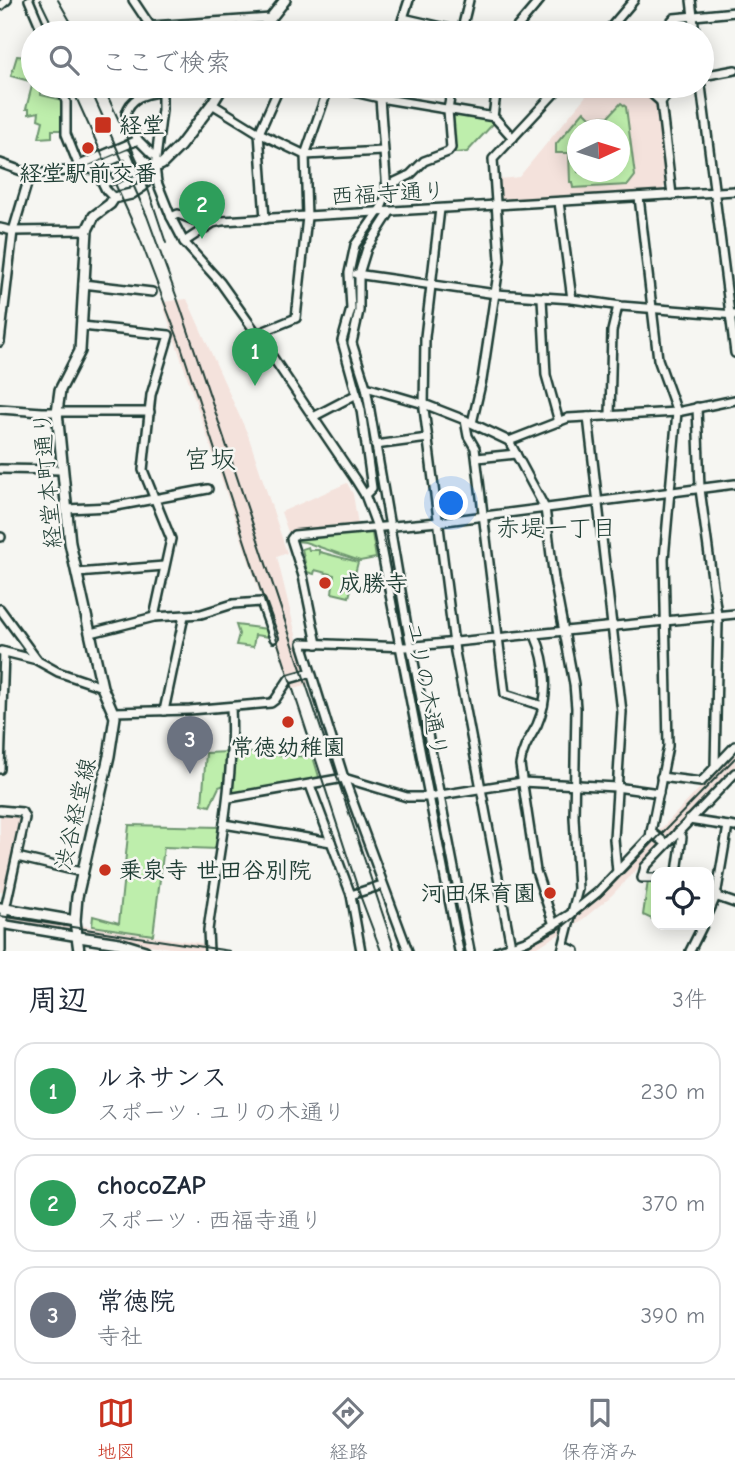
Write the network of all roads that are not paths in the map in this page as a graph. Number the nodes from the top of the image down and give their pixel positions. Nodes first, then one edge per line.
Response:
1 (7, 0) edge
2 (29, 0) edge
3 (133, 0) edge
4 (285, 0) edge
5 (409, 0) edge
6 (469, 0) edge
7 (540, 0) edge
8 (634, 0) edge
9 (691, 0) edge
10 (0, 6) edge
11 (735, 12) edge
12 (693, 16) junction
13 (271, 18) junction
14 (403, 18) junction
15 (38, 21) edge
16 (147, 21) edge
17 (239, 21) edge
18 (269, 21) edge
19 (402, 21) edge
20 (415, 21) edge
21 (466, 21) edge
22 (522, 21) edge
23 (616, 21) edge
24 (671, 21) edge
25 (694, 21) edge
26 (735, 70) edge
27 (714, 74) edge
28 (65, 98) edge
29 (138, 98) edge
30 (161, 98) edge
31 (216, 98) edge
32 (275, 98) edge
33 (324, 98) edge
34 (380, 98) joint
35 (450, 98) edge
36 (496, 98) edge
37 (550, 98) edge
38 (656, 98) edge
39 (664, 98) edge
40 (703, 98) edge
41 (661, 102) junction
42 (212, 104) junction
43 (448, 110) junction
44 (493, 117) junction
45 (259, 133) junction
46 (513, 138) junction
47 (138, 140) junction
48 (383, 151) junction
49 (152, 154) dead end
50 (305, 155) junction
51 (0, 163) edge
52 (81, 167) junction
53 (155, 167) junction
54 (91, 169) junction
55 (30, 174) junction
56 (102, 181) junction
57 (735, 191) edge
58 (387, 193) junction
59 (715, 193) junction
60 (672, 195) junction
61 (639, 197) junction
62 (114, 198) junction
63 (559, 202) junction
64 (497, 206) junction
65 (440, 209) junction
66 (390, 212) junction
67 (377, 213) junction
68 (171, 216) junction
69 (307, 216) junction
70 (265, 219) junction
71 (0, 228) edge
72 (204, 228) junction
73 (87, 230) junction
74 (13, 231) junction
75 (184, 242) junction
76 (349, 273) junction
77 (359, 274) junction
78 (83, 284) junction
79 (432, 285) junction
80 (152, 292) dead end
81 (496, 294) junction
82 (542, 298) junction
83 (572, 299) junction
84 (618, 306) junction
85 (654, 309) junction
86 (732, 315) edge
87 (82, 326) junction
88 (257, 334) junction
89 (0, 342) edge
90 (735, 353) edge
91 (366, 387) junction
92 (357, 394) junction
93 (735, 400) edge
94 (424, 404) junction
95 (697, 407) junction
96 (0, 409) edge
97 (57, 412) junction
98 (150, 412) junction
99 (677, 412) junction
100 (610, 415) junction
101 (588, 417) junction
102 (313, 418) junction
103 (469, 422) junction
104 (559, 422) junction
105 (428, 438) junction
106 (509, 441) junction
107 (375, 444) junction
108 (516, 454) junction
109 (477, 458) junction
110 (0, 469) edge
111 (62, 470) junction
112 (735, 484) edge
113 (208, 489) dead end
114 (700, 489) junction
115 (668, 493) junction
116 (365, 495) junction
117 (154, 499) junction
118 (598, 501) junction
119 (545, 508) junction
120 (66, 509) junction
121 (484, 516) junction
122 (438, 522) junction
123 (388, 526) junction
124 (377, 527) junction
125 (164, 566) junction
126 (77, 573) junction
127 (0, 609) edge
128 (735, 614) edge
129 (184, 615) junction
130 (717, 616) junction
131 (155, 617) junction
132 (666, 622) junction
133 (612, 627) junction
134 (564, 631) junction
135 (92, 634) junction
136 (535, 635) junction
137 (274, 638) dead end
138 (499, 638) junction
139 (453, 642) junction
140 (317, 644) junction
141 (411, 646) junction
142 (400, 647) junction
143 (2, 651) edge
144 (38, 661) junction
145 (310, 673) junction
146 (102, 687) junction
147 (543, 706) junction
148 (231, 707) junction
149 (164, 711) junction
150 (114, 712) junction
151 (0, 726) edge
152 (735, 746) edge
153 (715, 767) junction
154 (0, 769) edge
155 (735, 773) edge
156 (662, 777) junction
157 (344, 778) junction
158 (522, 782) junction
159 (575, 784) junction
160 (310, 785) junction
161 (481, 787) junction
162 (616, 787) junction
163 (659, 793) junction
164 (440, 795) junction
165 (428, 797) junction
166 (229, 798) junction
167 (0, 810) edge
168 (689, 820) junction
169 (223, 824) junction
170 (731, 826) edge
171 (651, 832) junction
172 (678, 832) junction
173 (331, 842) junction
174 (667, 844) junction
175 (17, 856) junction
176 (678, 867) edge
177 (81, 872) junction
178 (617, 872) junction
179 (651, 878) edge
180 (382, 885) junction
181 (714, 888) edge
182 (351, 895) junction
183 (714, 896) edge
184 (735, 903) edge
185 (3, 909) edge
186 (572, 913) junction
187 (75, 921) junction
188 (1, 924) edge
189 (554, 925) junction
190 (700, 930) edge
191 (79, 937) junction
192 (511, 946) junction
193 (563, 948) edge
194 (1, 950) edge
195 (79, 951) edge
196 (145, 951) edge
197 (209, 951) edge
198 (360, 951) edge
199 (408, 951) edge
200 (459, 951) edge
201 (470, 951) edge
202 (497, 951) edge
203 (575, 951) edge
204 (690, 951) edge

1 - 10 street
2 - 15 street
3 - 16 street
4 - 13 main road
5 - 14 street
6 - 21 street
7 - 22 street
8 - 23 street
9 - 12 street
11 - 12 street
12 - 24 street
12 - 25 street
13 - 17 street
13 - 18 main road
14 - 19 street
14 - 20 street
26 - 27 street
28 - 52 street
29 - 47 street
30 - 53 street
31 - 42 main road
32 - 45 street
33 - 50 street
34 - 43 street
34 - 48 street
35 - 43 street
36 - 44 street
37 - 46 street
38 - 41 street
39 - 41 street
40 - 59 street
41 - 60 street
42 - 45 street
42 - 53 main road
43 - 44 street
43 - 58 street
44 - 46 street
45 - 50 street
45 - 70 street
46 - 64 street
47 - 49 street
47 - 52 street
48 - 50 street
48 - 58 street
50 - 69 street
51 - 55 street
52 - 54 street
52 - 55 street
53 - 62 main road
53 - 68 street
54 - 56 street
54 - 56 street
55 - 74 street
56 - 62 street
57 - 59 street, 西福寺通り
58 - 67 street
59 - 60 street, 西福寺通り
59 - 86 street
60 - 61 street, 西福寺通り
61 - 63 street, 西福寺通り
61 - 85 street
62 - 73 main road
63 - 64 street, 西福寺通り
63 - 83 street
64 - 65 street, 西福寺通り
64 - 81 street
65 - 66 street, 西福寺通り
65 - 79 street
66 - 67 street, 西福寺通り
66 - 77 street
67 - 69 street, 西福寺通り
67 - 76 street
68 - 72 street
68 - 75 street
69 - 70 street, 西福寺通り
69 - 88 street
70 - 72 street, 西福寺通り
71 - 74 street
72 - 75 street, 西福寺通り
73 - 74 street
73 - 78 main road, 経堂本町通り
74 - 89 street
75 - 88 street, ユリの木通り
76 - 77 street
76 - 92 street
77 - 79 street
77 - 91 street
78 - 80 street
78 - 87 main road, 経堂本町通り
79 - 81 street
79 - 94 street
81 - 82 street
81 - 103 street
82 - 83 street
82 - 104 street
83 - 84 street
84 - 85 street
84 - 100 street
85 - 86 street
85 - 99 street
86 - 90 street
87 - 97 main road, 経堂本町通り
87 - 98 street
88 - 102 street, ユリの木通り
91 - 94 street
91 - 107 street
92 - 102 street
92 - 116 street
93 - 95 street
94 - 103 street
94 - 105 street
95 - 99 street
95 - 114 street
96 - 97 street
97 - 98 street
97 - 111 main road, 経堂本町通り
98 - 117 street
99 - 100 street
99 - 115 street
100 - 101 street
101 - 104 street
101 - 118 street
102 - 116 street, ユリの木通り
103 - 106 street
103 - 109 street
104 - 106 street
105 - 107 street
105 - 122 street
106 - 108 street
107 - 123 street
108 - 109 street
108 - 119 street
109 - 121 street
110 - 111 street
111 - 120 main road, 経堂本町通り
112 - 114 street
113 - 117 street
114 - 115 street
114 - 130 street
115 - 118 street
115 - 132 street
116 - 124 street, ユリの木通り
117 - 120 street
117 - 125 street
118 - 119 street
118 - 133 street
119 - 121 street
119 - 134 street
120 - 126 main road, 経堂本町通り
121 - 122 street
121 - 138 street
122 - 123 street
122 - 139 street
123 - 124 street
123 - 141 street
124 - 140 street
124 - 142 street, ユリの木通り
125 - 126 street
125 - 131 street
126 - 135 main road, 経堂本町通り
127 - 144 street
128 - 130 street
129 - 131 street
129 - 137 street
129 - 149 street
130 - 132 street
130 - 153 street
131 - 135 street
132 - 133 street
132 - 156 street
133 - 134 street
133 - 162 street
134 - 136 street
134 - 159 street
135 - 146 main road, 経堂本町通り
136 - 138 street
136 - 147 street
138 - 139 street
138 - 147 street
139 - 141 street
139 - 161 street
140 - 142 street
140 - 145 street
141 - 142 street
141 - 164 street
142 - 165 street, ユリの木通り
143 - 144 street
143 - 151 street
144 - 146 street
145 - 148 street
145 - 157 street
146 - 150 main road
147 - 158 street
148 - 149 street
148 - 166 street
149 - 150 street
150 - 177 main road, 渋谷経堂線
151 - 154 street
152 - 153 street
153 - 156 street
155 - 168 street
156 - 163 street
157 - 160 street
157 - 165 street
157 - 180 street
158 - 159 street
158 - 161 street
158 - 189 street
159 - 162 street
159 - 186 street
160 - 166 street
160 - 173 street
161 - 164 street
161 - 192 street
162 - 163 street
162 - 178 street
163 - 171 street
164 - 165 street
164 - 201 street
165 - 200 street, ユリの木通り
166 - 169 street
167 - 175 street
168 - 170 street
168 - 172 street
169 - 173 street
169 - 197 street
170 - 181 street
171 - 174 street
171 - 178 street
172 - 174 street
172 - 176 street
173 - 182 street
174 - 179 street
175 - 177 street
175 - 185 street
177 - 187 main road, 渋谷経堂線
178 - 186 street
180 - 182 street
180 - 199 street
182 - 198 street
183 - 184 street
185 - 187 main road
185 - 188 street
186 - 189 street
186 - 193 street
187 - 191 main road, 渋谷経堂線
188 - 191 street
188 - 194 street
189 - 192 street
190 - 204 street
191 - 195 main road, 渋谷経堂線
191 - 196 main road
192 - 202 street
193 - 203 street

